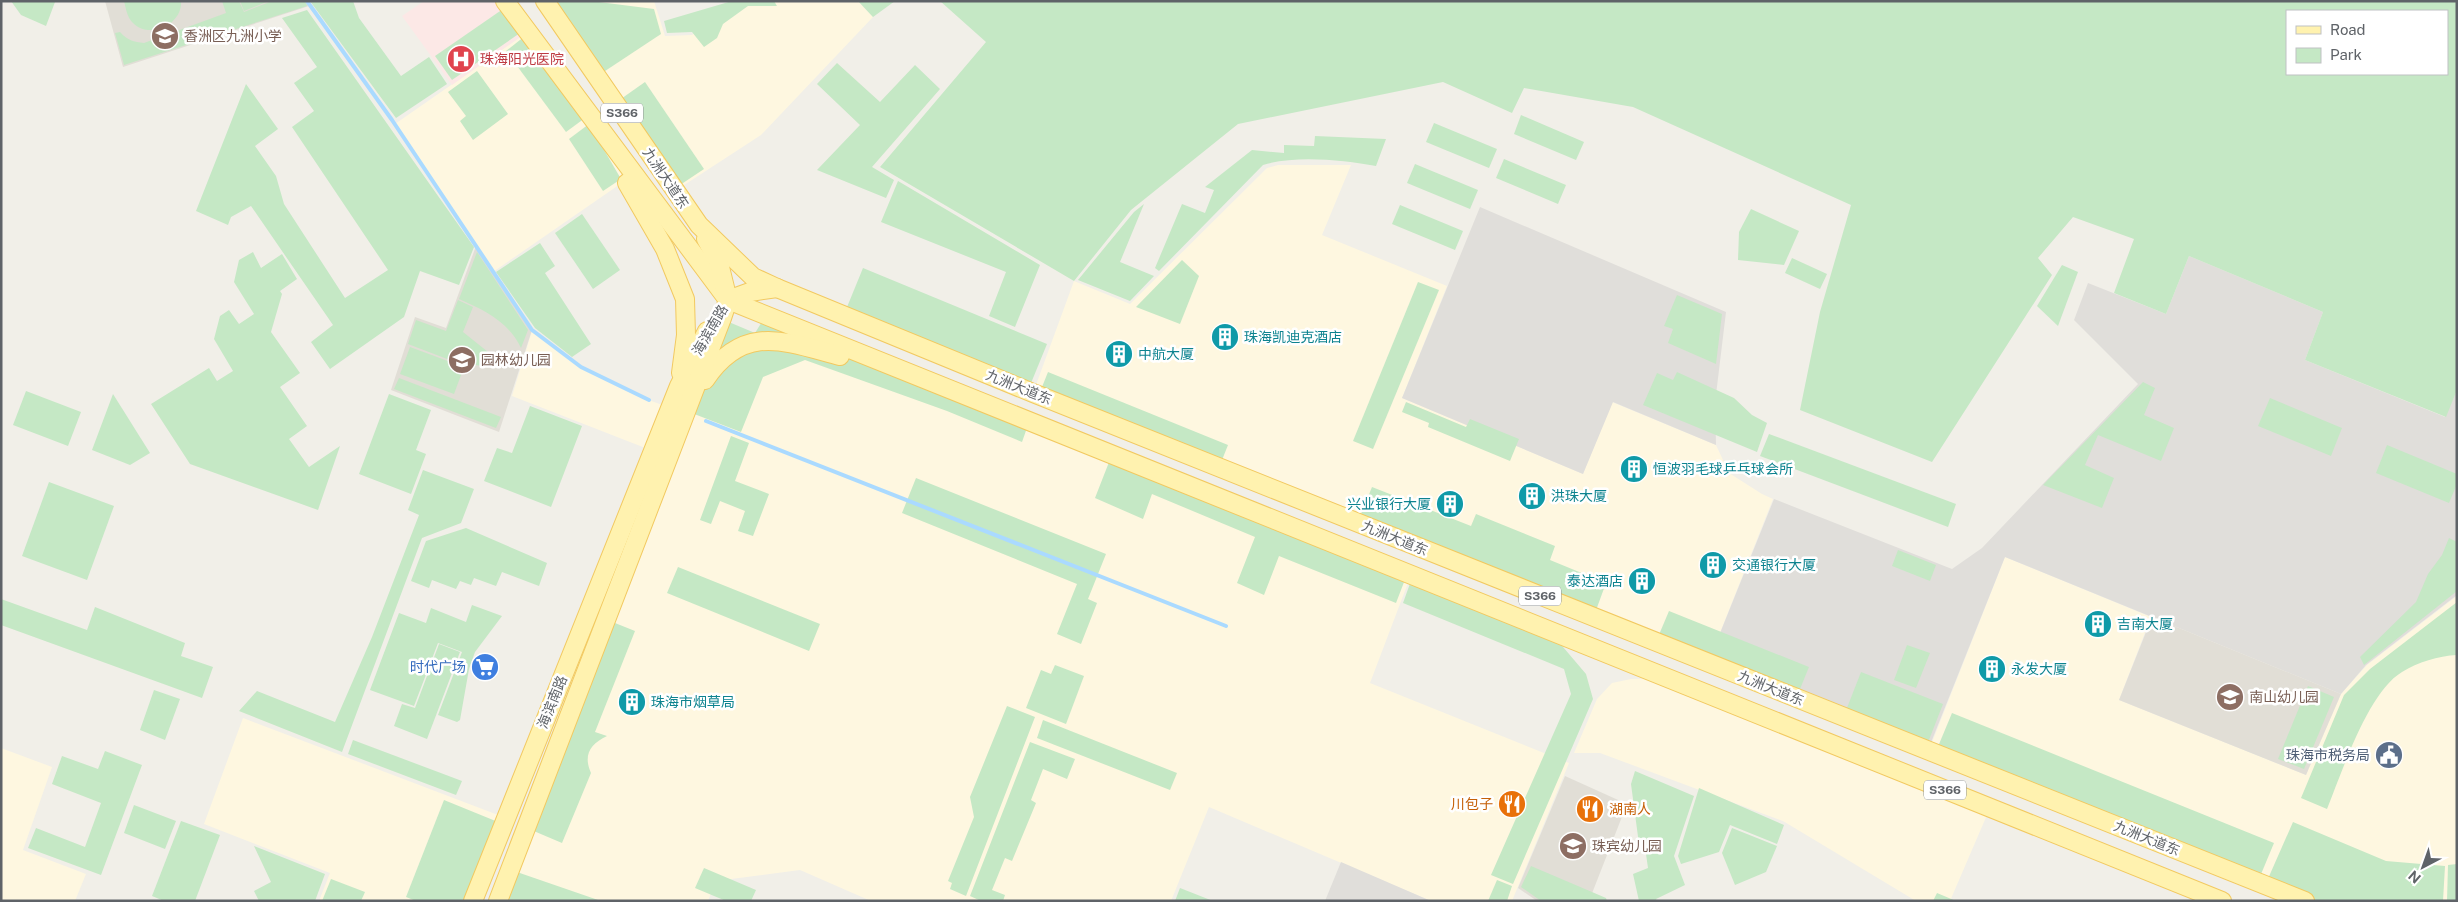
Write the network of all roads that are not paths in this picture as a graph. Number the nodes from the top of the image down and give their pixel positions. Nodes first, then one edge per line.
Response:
1 (505, 1) edge
2 (545, 1) edge
3 (591, 118) junction
4 (698, 225) junction
5 (777, 288) junction
6 (728, 300) junction
7 (914, 375) junction
8 (679, 386) junction
9 (691, 401) junction
10 (472, 901) edge
11 (498, 901) edge
12 (2222, 901) edge
13 (2304, 901) edge

1 - 3 main road, 九洲大道东 / S366
2 - 4 main road, 九洲大道东 / S366
3 - 6 main road, 九洲大道东 / S366
3 - 8 main road
4 - 5 main road, 九洲大道东 / S366
4 - 6 main road
5 - 6 main road
5 - 13 main road, 九洲大道东 / S366
6 - 7 main road, 九洲大道东 / S366
6 - 8 main road, 海滨南路
6 - 9 main road, 海滨南路
7 - 9 main road
7 - 12 main road, 九洲大道东 / S366
8 - 10 main road, 海滨南路
9 - 11 main road, 海滨南路

